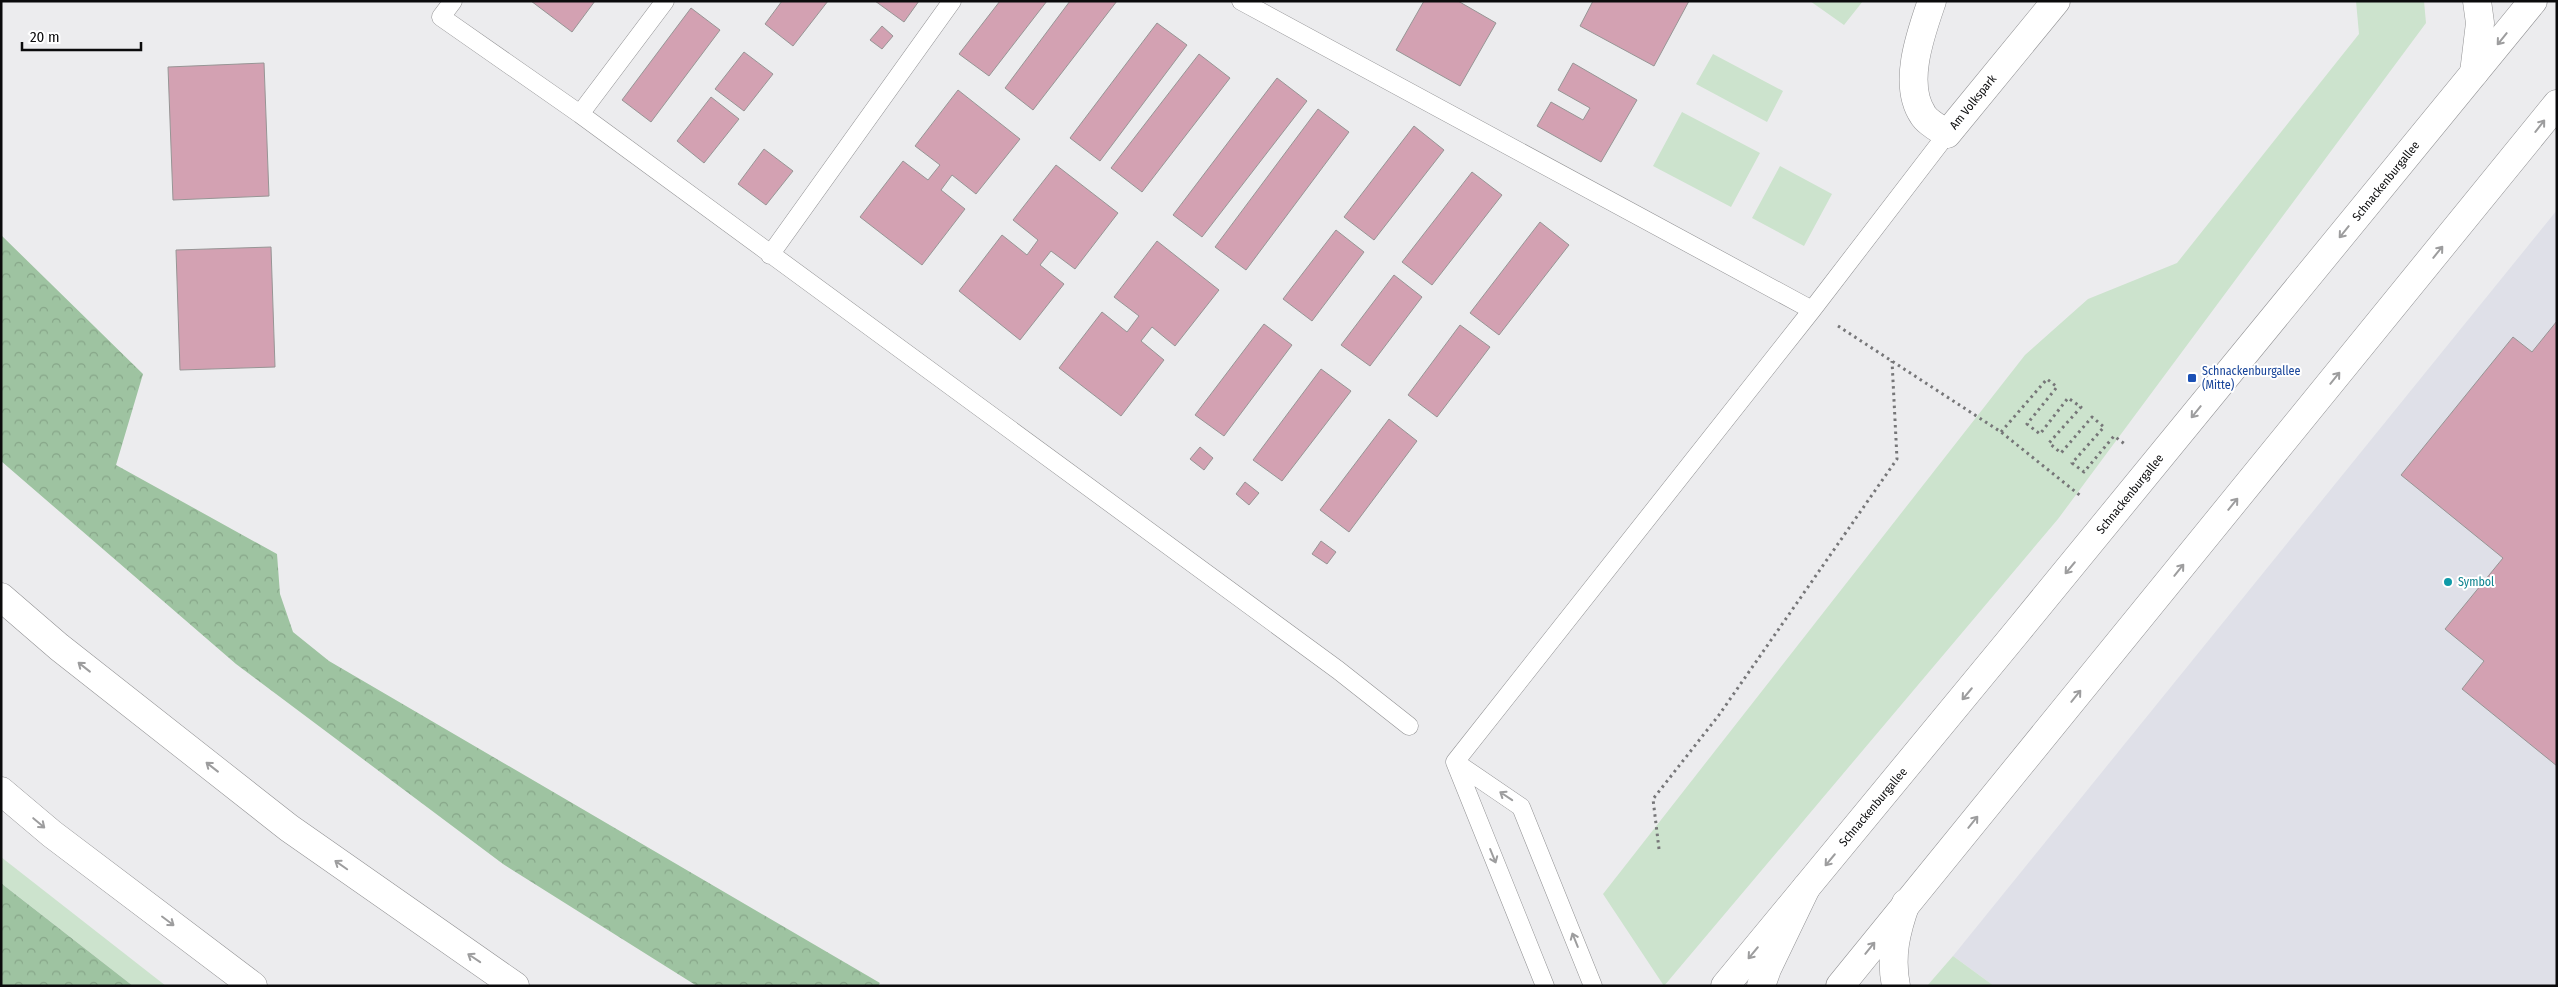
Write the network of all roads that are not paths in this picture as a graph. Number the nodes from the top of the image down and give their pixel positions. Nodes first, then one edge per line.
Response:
1 (453, 1) edge
2 (665, 1) edge
3 (952, 1) edge
4 (1241, 1) edge
5 (1932, 1) edge
6 (2056, 1) edge
7 (2477, 1) edge
8 (2533, 1) edge
9 (2474, 73) junction
10 (2557, 104) edge
11 (580, 114) junction
12 (1947, 134) junction
13 (770, 255) junction
14 (1812, 310) junction
15 (1, 597) edge
16 (1409, 726) dead end
17 (1455, 762) junction
18 (1, 791) edge
19 (1806, 888) junction
20 (1906, 903) junction
21 (253, 986) edge
22 (514, 986) edge
23 (1545, 986) edge
24 (1593, 986) edge
25 (1725, 986) edge
26 (1762, 986) edge
27 (1840, 986) edge
28 (1896, 986) edge

1 - 11 lane
2 - 11 lane
3 - 13 lane
4 - 14 lane
5 - 12 main road, Am Volkspark
6 - 12 main road, Am Volkspark
7 - 9 main road
8 -> 9 main road, Schnackenburgallee
9 -> 19 main road, Schnackenburgallee
20 -> 10 main road
11 - 13 lane
12 - 14 lane
13 - 16 lane
14 - 17 lane
22 -> 15 main road
17 -> 23 lane
24 -> 17 lane
18 -> 21 main road
19 -> 25 main road, Schnackenburgallee
19 - 26 main road
27 -> 20 main road
20 - 28 main road

